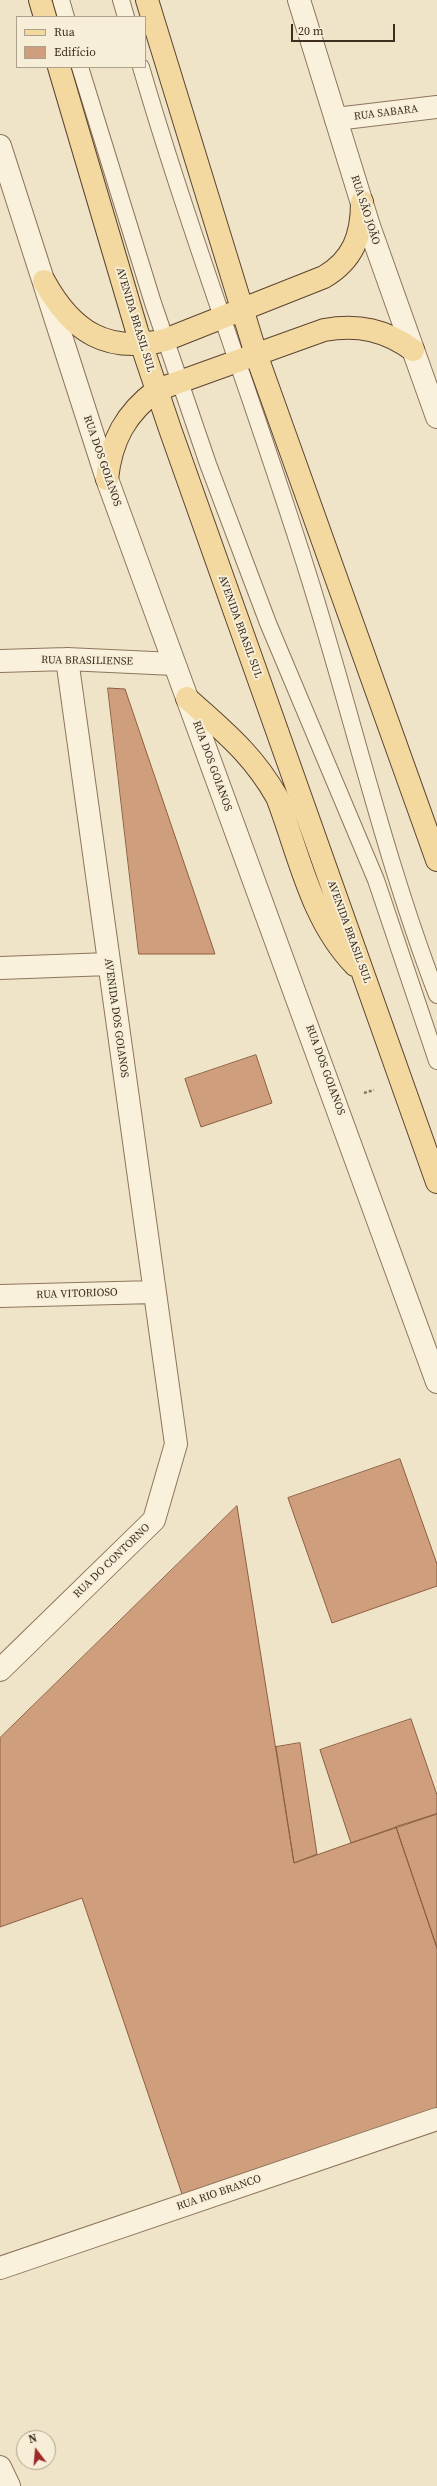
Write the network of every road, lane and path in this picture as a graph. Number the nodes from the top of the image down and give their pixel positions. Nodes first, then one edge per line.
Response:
1 (40, 0) edge
2 (61, 0) edge
3 (121, 0) edge
4 (147, 0) edge
5 (299, 0) edge
6 (45, 16) edge
7 (66, 16) edge
8 (126, 16) edge
9 (59, 68) edge
10 (80, 68) edge
11 (141, 68) edge
12 (437, 107) edge
13 (336, 119) junction
14 (0, 146) edge
15 (362, 202) junction
16 (44, 281) junction
17 (242, 310) junction
18 (221, 318) junction
19 (166, 340) junction
20 (143, 345) junction
21 (413, 350) junction
22 (246, 358) junction
23 (180, 382) junction
24 (157, 390) junction
25 (437, 417) edge
26 (107, 478) junction
27 (67, 659) junction
28 (0, 661) edge
29 (174, 664) junction
30 (187, 698) junction
31 (437, 860) edge
32 (109, 964) junction
33 (0, 968) edge
34 (363, 973) junction
35 (437, 995) edge
36 (437, 1061) edge
37 (437, 1182) edge
38 (154, 1292) junction
39 (0, 1296) edge
40 (165, 1378) joint
41 (437, 1382) edge
42 (0, 1670) edge
43 (437, 2119) edge
44 (0, 2268) edge
45 (0, 2467) edge
46 (9, 2486) edge

1 - 6 main road
2 - 7 lane
3 - 8 lane
4 - 17 main road
5 - 13 street, RUA SÃO JOÃO
9 - 20 main road, AVENIDA BRASIL SUL
10 - 19 lane
11 - 18 lane
12 - 13 street, RUA SABARA
13 - 15 street, RUA SÃO JOÃO
14 - 16 street, RUA DOS GOIANOS
15 - 17 main road
15 - 21 street, RUA SÃO JOÃO
16 - 20 main road
16 - 26 street, RUA DOS GOIANOS
17 - 18 main road
17 - 22 main road
18 - 19 main road
18 - 22 lane
19 - 20 main road
19 - 23 lane
20 - 24 main road, AVENIDA BRASIL SUL
21 - 22 main road
21 - 25 street, RUA SÃO JOÃO
22 - 23 main road
22 - 31 main road
22 - 35 lane
23 - 24 main road
23 - 36 lane
24 - 26 main road
24 - 34 main road, AVENIDA BRASIL SUL
26 - 29 street, RUA DOS GOIANOS
27 - 28 street, RUA BRASILIENSE
27 - 29 street, RUA BRASILIENSE
27 - 32 street, AVENIDA DOS GOIANOS
29 - 30 street, RUA DOS GOIANOS
30 - 34 main road
30 - 41 street, RUA DOS GOIANOS
32 - 33 street
32 - 38 street, AVENIDA DOS GOIANOS
34 - 37 main road, AVENIDA BRASIL SUL
38 - 39 street, RUA VITORIOSO
38 - 40 street, AVENIDA DOS GOIANOS
40 - 42 street, RUA DO CONTORNO
43 - 44 street, RUA RIO BRANCO
45 - 46 street

